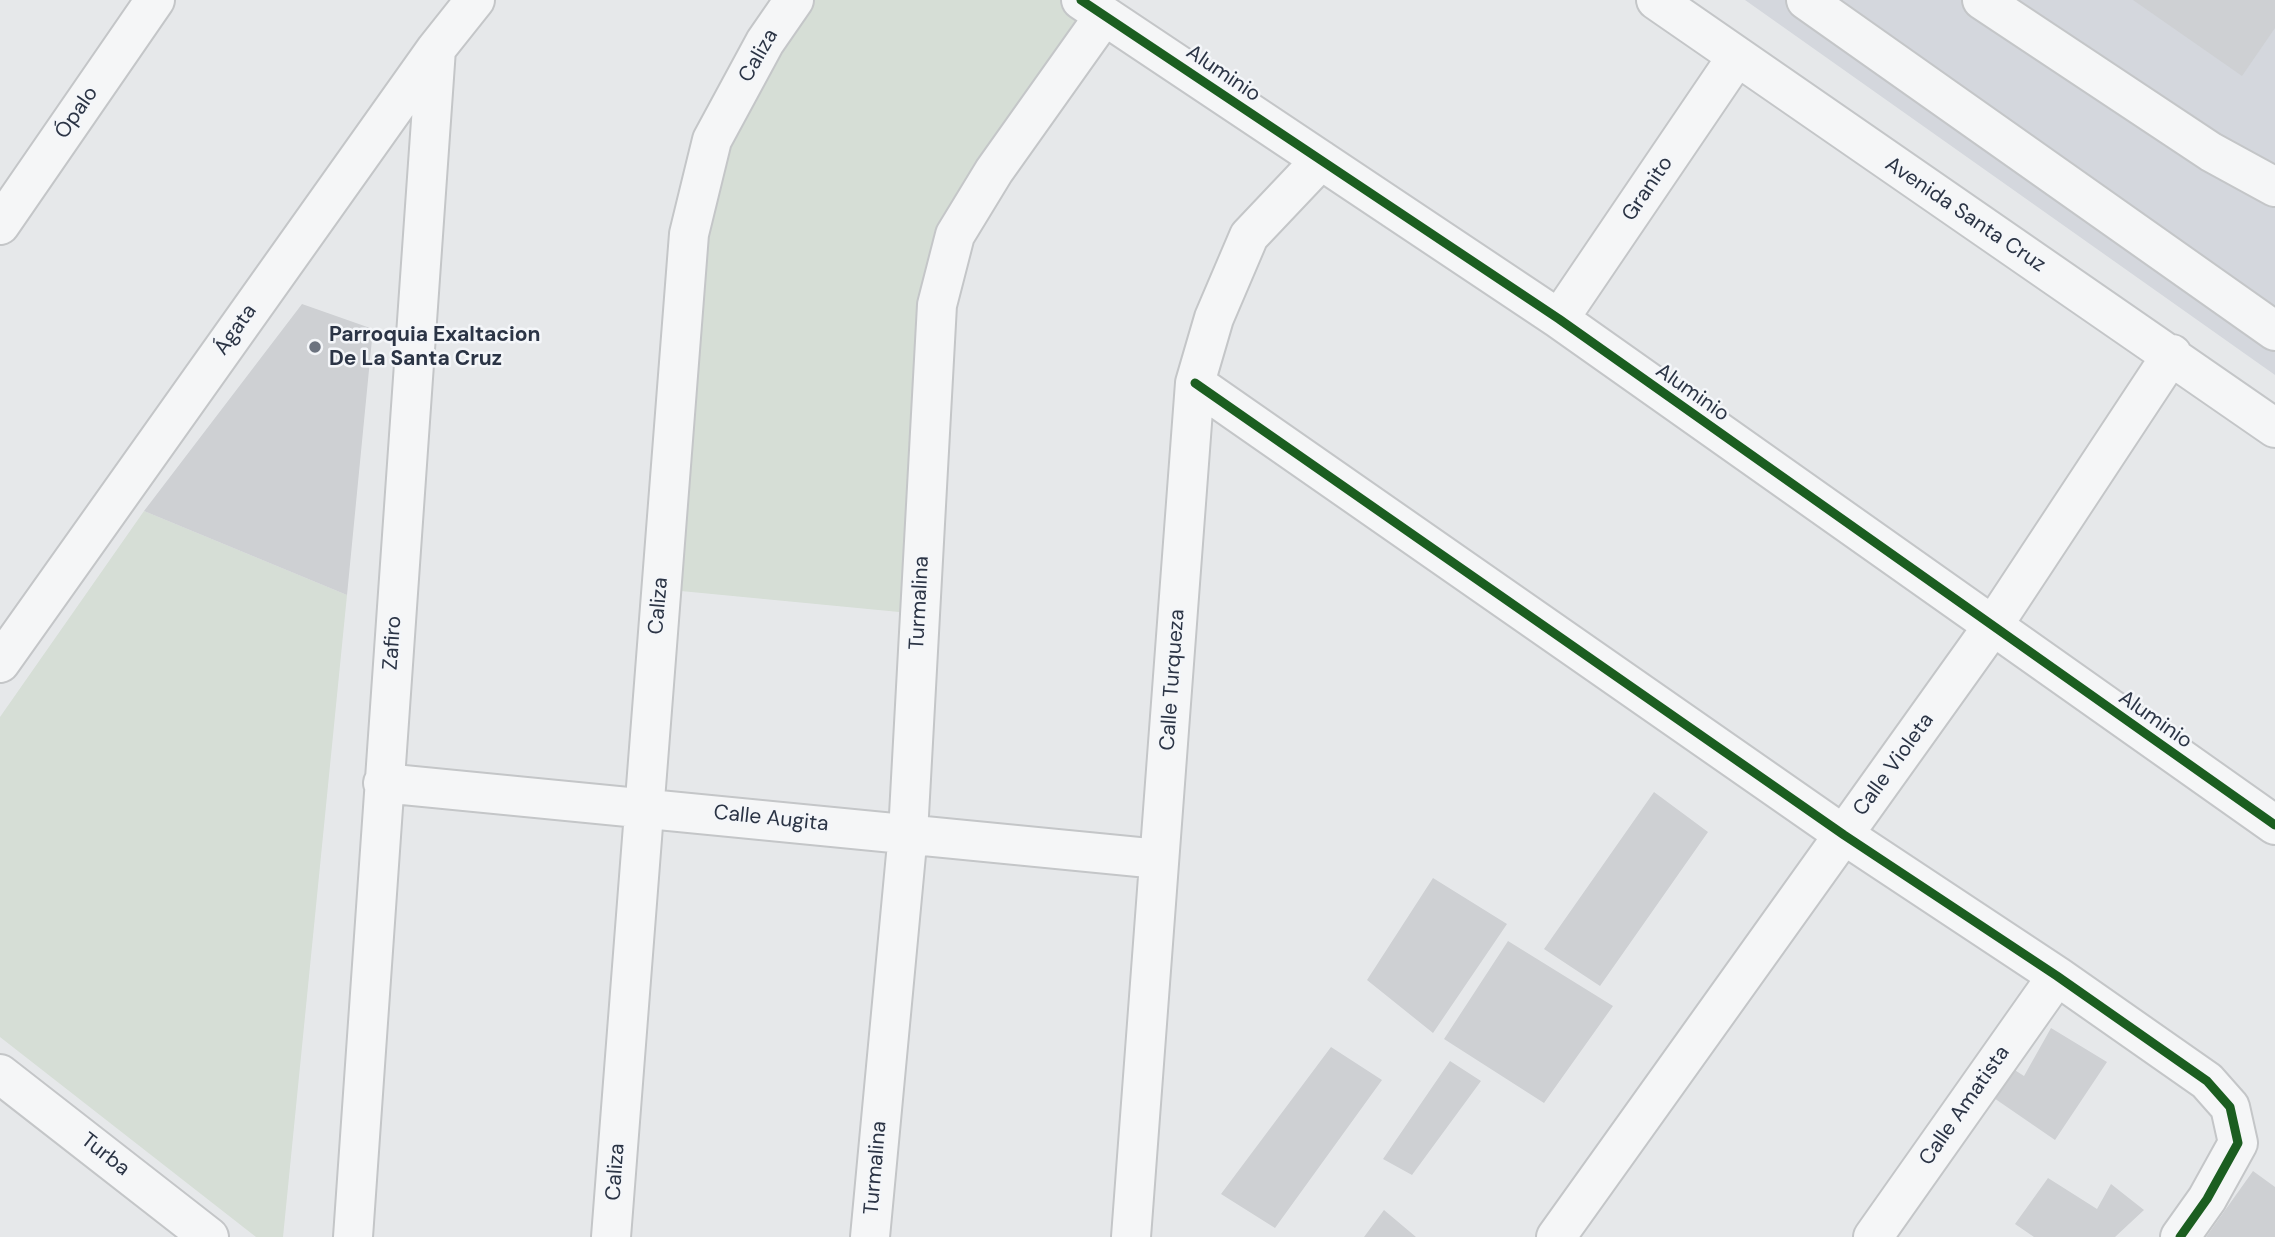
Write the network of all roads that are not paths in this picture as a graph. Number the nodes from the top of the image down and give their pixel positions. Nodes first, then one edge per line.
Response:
1 (155, 0) edge
2 (475, 0) edge
3 (794, 0) edge
4 (1656, 0) edge
5 (1806, 0) edge
6 (1982, 0) edge
7 (1093, 8) edge
8 (436, 49) junction
9 (1736, 58) junction
10 (1321, 160) junction
11 (2275, 187) edge
12 (0, 225) edge
13 (1559, 319) junction
14 (2275, 331) edge
15 (2172, 355) junction
16 (1195, 383) junction
17 (2275, 428) edge
18 (1992, 627) junction
19 (0, 663) edge
20 (383, 783) junction
21 (643, 807) junction
22 (2275, 825) edge
23 (908, 833) junction
24 (1844, 835) junction
25 (1159, 859) junction
26 (2057, 976) junction
27 (0, 1074) edge
28 (209, 1237) edge
29 (353, 1237) edge
30 (611, 1237) edge
31 (870, 1237) edge
32 (1131, 1237) edge
33 (1556, 1237) edge
34 (1873, 1237) edge
35 (2180, 1237) edge

1 - 12 street, Ópalo
2 - 8 street, Ágata
3 - 21 street, Caliza
4 - 9 street, Avenida Santa Cruz
5 - 14 street
6 - 11 street
7 - 10 street, Aluminio
7 - 23 street, Turmalina
8 - 19 street, Ágata
8 - 20 street, Zafiro
9 - 13 street, Granito
9 - 15 street, Avenida Santa Cruz
10 - 13 street, Aluminio
10 - 16 street, Calle Turqueza
13 - 18 street, Aluminio
15 - 17 street, Avenida Santa Cruz
15 - 18 street, Calle Violeta
16 - 24 street
16 - 25 street, Calle Turqueza
18 - 22 street, Aluminio
18 - 24 street, Calle Violeta
20 - 21 street, Calle Augita
20 - 29 street, Zafiro
21 - 23 street, Calle Augita
21 - 30 street, Caliza
23 - 25 street, Calle Augita
23 - 31 street, Turmalina
24 - 26 street
24 - 33 street, Calle Violeta
25 - 32 street, Calle Turqueza
26 - 34 street, Calle Amatista
26 - 35 street
27 - 28 street, Turba

